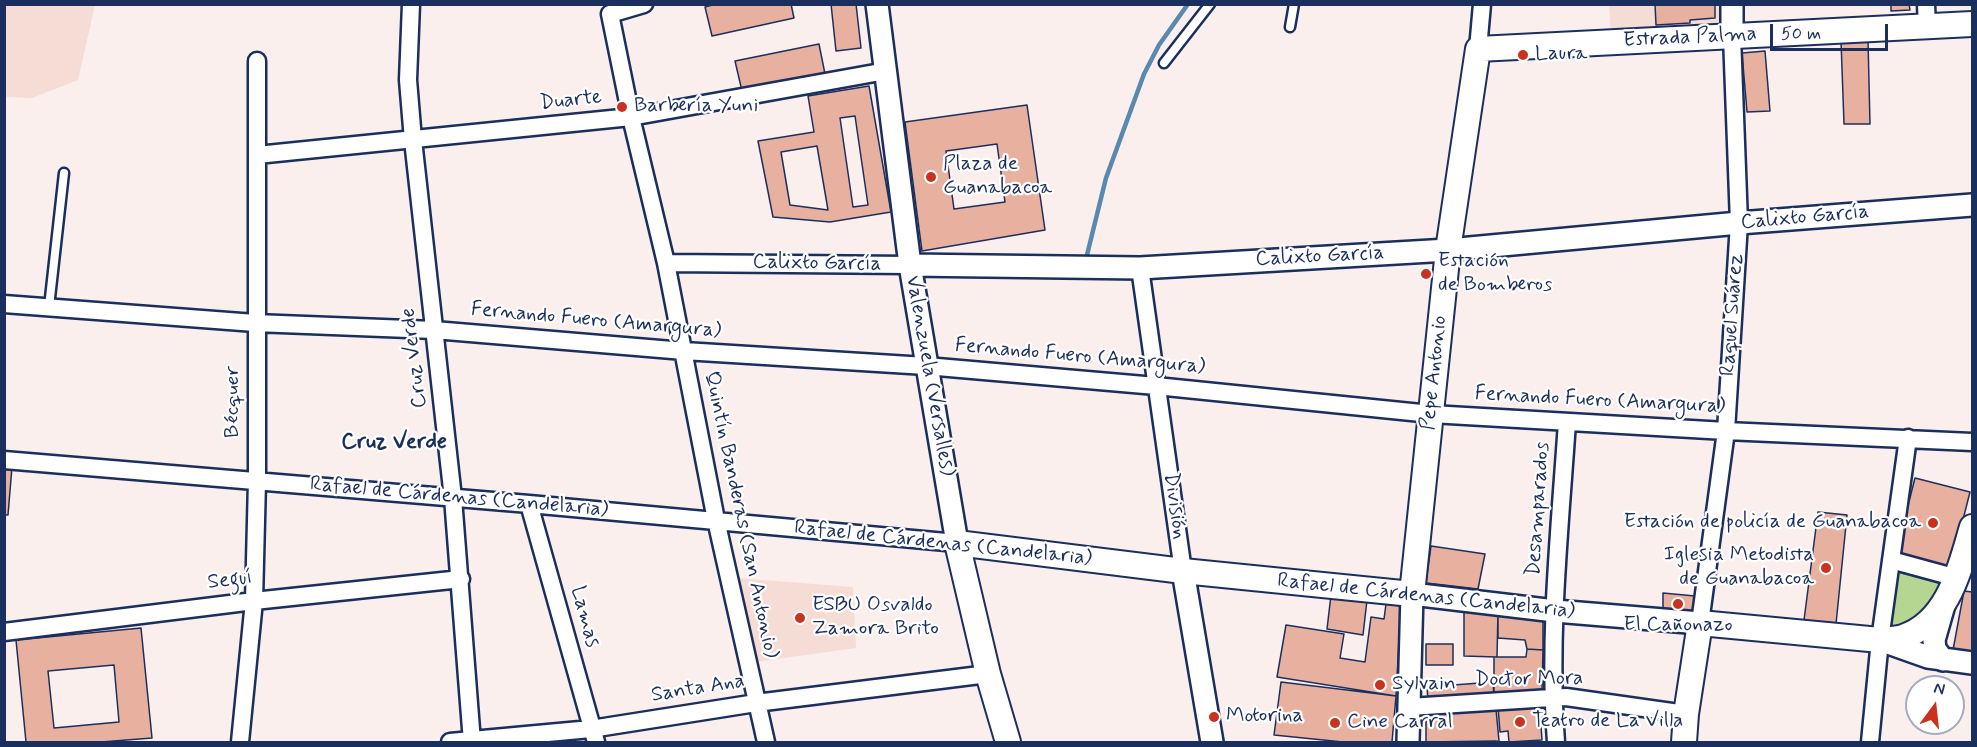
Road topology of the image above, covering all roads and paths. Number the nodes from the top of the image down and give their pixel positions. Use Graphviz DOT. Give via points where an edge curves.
graph roads {
  1 [pos="411,4"];
  2 [pos="644,4"];
  3 [pos="877,4"];
  4 [pos="1210,4"];
  5 [pos="1294,4"];
  6 [pos="1482,4"];
  7 [pos="1732,4"];
  8 [pos="1927,16"];
  9 [pos="1972,24"];
  10 [pos="1290,27"];
  11 [pos="1732,36"];
  12 [pos="1478,49"];
  13 [pos="257,61"];
  14 [pos="1164,63"];
  15 [pos="886,71"];
  16 [pos="631,117"];
  17 [pos="413,140"];
  18 [pos="257,155"];
  19 [pos="64,173"];
  20 [pos="1972,205"];
  21 [pos="1739,223"];
  22 [pos="1448,250"];
  23 [pos="666,262"];
  24 [pos="910,266"];
  25 [pos="1140,268"];
  26 [pos="4,304"];
  27 [pos="49,307"];
  28 [pos="255,323"];
  29 [pos="434,330"];
  30 [pos="684,351"];
  31 [pos="926,366"];
  32 [pos="1156,386"];
  33 [pos="1431,414"];
  34 [pos="1567,422"];
  35 [pos="1726,431"];
  36 [pos="1908,438"];
  37 [pos="1972,442"];
  38 [pos="4,460"];
  39 [pos="257,482"];
  40 [pos="453,498"];
  41 [pos="530,504"];
  42 [pos="716,520"];
  43 [pos="1972,527"];
  44 [pos="957,543"];
  45 [pos="1892,560"];
  46 [pos="1183,571"];
  47 [pos="1957,578"];
  48 [pos="461,579"];
  49 [pos="1412,594"];
  50 [pos="254,601"];
  51 [pos="1945,602"];
  52 [pos="1555,611"];
  53 [pos="1700,623"];
  54 [pos="4,632"];
  55 [pos="1880,640"];
  56 [pos="1944,660"];
  57 [pos="1972,663"];
  58 [pos="988,674"];
  59 [pos="1553,698"];
  60 [pos="756,703"];
  61 [pos="1409,707"];
  62 [pos="1686,714"];
  63 [pos="594,736"];
  64 [pos="472,741"];
  65 [pos="240,742"];
  66 [pos="450,742"];
  67 [pos="766,742"];
  68 [pos="1008,742"];
  69 [pos="1212,742"];
  70 [pos="1408,742"];
  71 [pos="1556,742"];
  72 [pos="1684,742"];
  73 [pos="1870,742"];
  1 -- 17 [label="street, Cruz Verde" via="408,80"];
  2 -- 16 [label="street, Quintín Banderas (San Antonio)" via="610,14"];
  3 -- 15 [label="street, Valenzuela (Versalles)"];
  4 -- 14 [label="lane"];
  5 -- 10 [label="lane"];
  6 -- 12 [label="street, Pepe Antonio"];
  7 -- 11 [label="street, Raquel Suárez"];
  8 -- 9 [label="main road, Estrada Palma"];
  8 -- 11 [label="main road, Estrada Palma"];
  11 -- 12 [label="main road, Estrada Palma"];
  11 -- 21 [label="street, Raquel Suárez"];
  12 -- 22 [label="main road, Pepe Antonio"];
  13 -- 18 [label="street, Bécquer"];
  15 -- 16 [label="street, Duarte"];
  15 -- 24 [label="street, Valenzuela (Versalles)"];
  16 -- 17 [label="street, Duarte"];
  16 -- 23 [label="street, Quintín Banderas (San Antonio)"];
  17 -- 18 [label="street, Duarte"];
  17 -- 29 [label="street, Cruz Verde"];
  18 -- 28 [label="street, Bécquer"];
  19 -- 27 [label="lane"];
  20 -- 21 [label="street, Calixto García"];
  21 -- 22 [label="street, Calixto García"];
  21 -- 35 [label="street, Raquel Suárez"];
  22 -- 25 [label="street, Calixto García"];
  22 -- 33 [label="main road, Pepe Antonio"];
  23 -- 24 [label="street, Calixto García"];
  23 -- 30 [label="street, Quintín Banderas (San Antonio)"];
  24 -- 25 [label="street, Calixto García"];
  24 -- 31 [label="street, Valenzuela (Versalles)"];
  25 -- 32 [label="street, División"];
  26 -- 27 [label="street, Fernando Fuero (Amargura)"];
  27 -- 28 [label="street, Fernando Fuero (Amargura)"];
  28 -- 29 [label="street, Fernando Fuero (Amargura)"];
  28 -- 39 [label="street, Bécquer"];
  29 -- 30 [label="street, Fernando Fuero (Amargura)"];
  29 -- 40 [label="street, Cruz Verde"];
  30 -- 31 [label="street, Fernando Fuero (Amargura)"];
  30 -- 42 [label="street, Quintín Banderas (San Antonio)"];
  31 -- 32 [label="street, Fernando Fuero (Amargura)"];
  31 -- 44 [label="street, Valenzuela (Versalles)"];
  32 -- 33 [label="street, Fernando Fuero (Amargura)"];
  32 -- 46 [label="street, División"];
  33 -- 34 [label="street, Fernando Fuero (Amargura)"];
  33 -- 49 [label="main road, Pepe Antonio"];
  34 -- 35 [label="street, Fernando Fuero (Amargura)"];
  34 -- 52 [label="street, Desamparados"];
  35 -- 36 [label="street, Fernando Fuero (Amargura)"];
  35 -- 53 [label="street, Raquel Suárez"];
  36 -- 37 [label="street, Fernando Fuero (Amargura)"];
  36 -- 45 [label="street"];
  38 -- 39 [label="street, Rafael de Cárdenas (Candelaria)"];
  39 -- 40 [label="street, Rafael de Cárdenas (Candelaria)"];
  39 -- 50 [label="street, Bécquer"];
  40 -- 41 [label="street, Rafael de Cárdenas (Candelaria)"];
  40 -- 48 [label="street, Cruz Verde"];
  41 -- 42 [label="street, Rafael de Cárdenas (Candelaria)"];
  41 -- 63 [label="street, Lamas"];
  42 -- 44 [label="street, Rafael de Cárdenas (Candelaria)"];
  42 -- 60 [label="street, Quintín Banderas (San Antonio)"];
  43 -- 47 [label="main road, Rafael de Cárdenas (Candelaria)"];
  44 -- 46 [label="main road, Rafael de Cárdenas (Candelaria)"];
  44 -- 58 [label="main road, Valenzuela (Versalles)"];
  45 -- 47 [label="street"];
  45 -- 55 [label="street"];
  46 -- 49 [label="main road, Rafael de Cárdenas (Candelaria)"];
  46 -- 69 [label="street, División"];
  47 -- 51 [label="main road, Rafael de Cárdenas (Candelaria)"];
  48 -- 50 [label="street, Seguí"];
  48 -- 64 [label="street, Cruz Verde"];
  49 -- 52 [label="street, Rafael de Cárdenas (Candelaria)"];
  49 -- 61 [label="street, Pepe Antonio"];
  50 -- 54 [label="street, Seguí"];
  50 -- 65 [label="street, Bécquer"];
  51 -- 55 [label="main road, Rafael de Cárdenas (Candelaria)" via="1918,629 1903,637"];
  51 -- 56 [label="street" via="1934,640 1935,649"];
  52 -- 53 [label="street, Rafael de Cárdenas (Candelaria)"];
  52 -- 59 [label="street, Desamparados"];
  53 -- 55 [label="main road, Rafael de Cárdenas (Candelaria)"];
  53 -- 62 [label="main road"];
  55 -- 56 [label="street"];
  55 -- 73 [label="street"];
  56 -- 57 [label="street"];
  58 -- 60 [label="street, Santa Ana"];
  58 -- 68 [label="main road, Valenzuela (Versalles)"];
  59 -- 61 [label="street, Doctor Mora"];
  59 -- 62 [label="street, Doctor Mora"];
  59 -- 71 [label="street, Desamparados"];
  60 -- 63 [label="street, Santa Ana"];
  60 -- 67 [label="street, Quintín Banderas (San Antonio)"];
  61 -- 70 [label="street, Pepe Antonio"];
  62 -- 72 [label="main road"];
  63 -- 64 [label="street, Santa Ana"];
  64 -- 66 [label="street, Santa Ana"];
}
